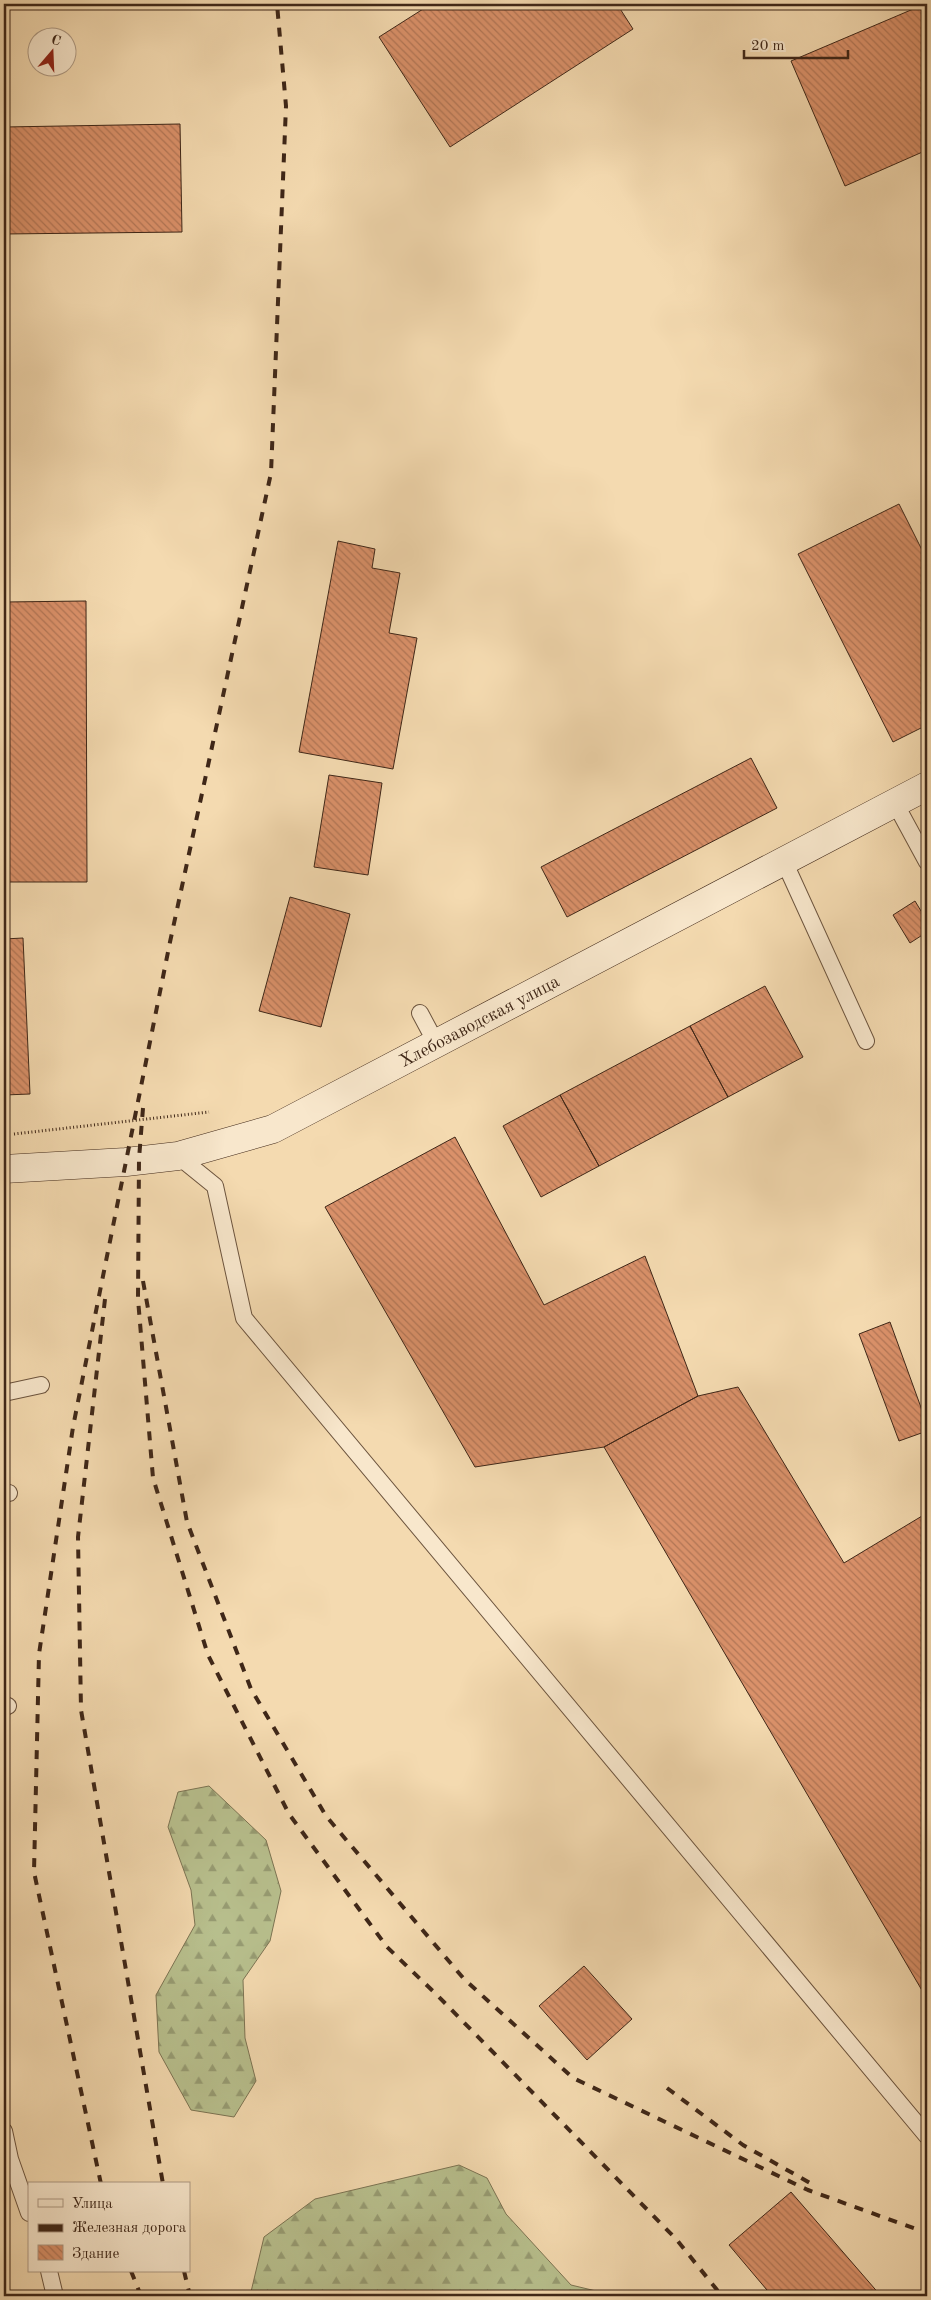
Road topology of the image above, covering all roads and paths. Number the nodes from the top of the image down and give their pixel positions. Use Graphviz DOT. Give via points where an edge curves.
graph roads {
  1 [pos="927,786"];
  2 [pos="895,803"];
  3 [pos="784,861"];
  4 [pos="927,862"];
  5 [pos="420,1013"];
  6 [pos="866,1041"];
  7 [pos="436,1044"];
  8 [pos="178,1156"];
  9 [pos="4,1169"];
  10 [pos="41,1385"];
  11 [pos="4,1393"];
  12 [pos="4,2131"];
  13 [pos="927,2136"];
  14 [pos="28,2210"];
  15 [pos="49,2272"];
  16 [pos="55,2296"];
  1 -- 2 [label="main road, Хлебозаводская улица"];
  2 -- 3 [label="main road, Хлебозаводская улица"];
  2 -- 4 [label="lane"];
  3 -- 6 [label="lane"];
  3 -- 7 [label="main road, Хлебозаводская улица"];
  5 -- 7 [label="lane"];
  7 -- 8 [label="main road, Хлебозаводская улица" via="273,1129"];
  8 -- 9 [label="main road, Хлебозаводская улица"];
  8 -- 13 [label="lane" via="215,1186 244,1318"];
  10 -- 11 [label="lane"];
  12 -- 14 [label="lane"];
  15 -- 16 [label="lane"];
}
